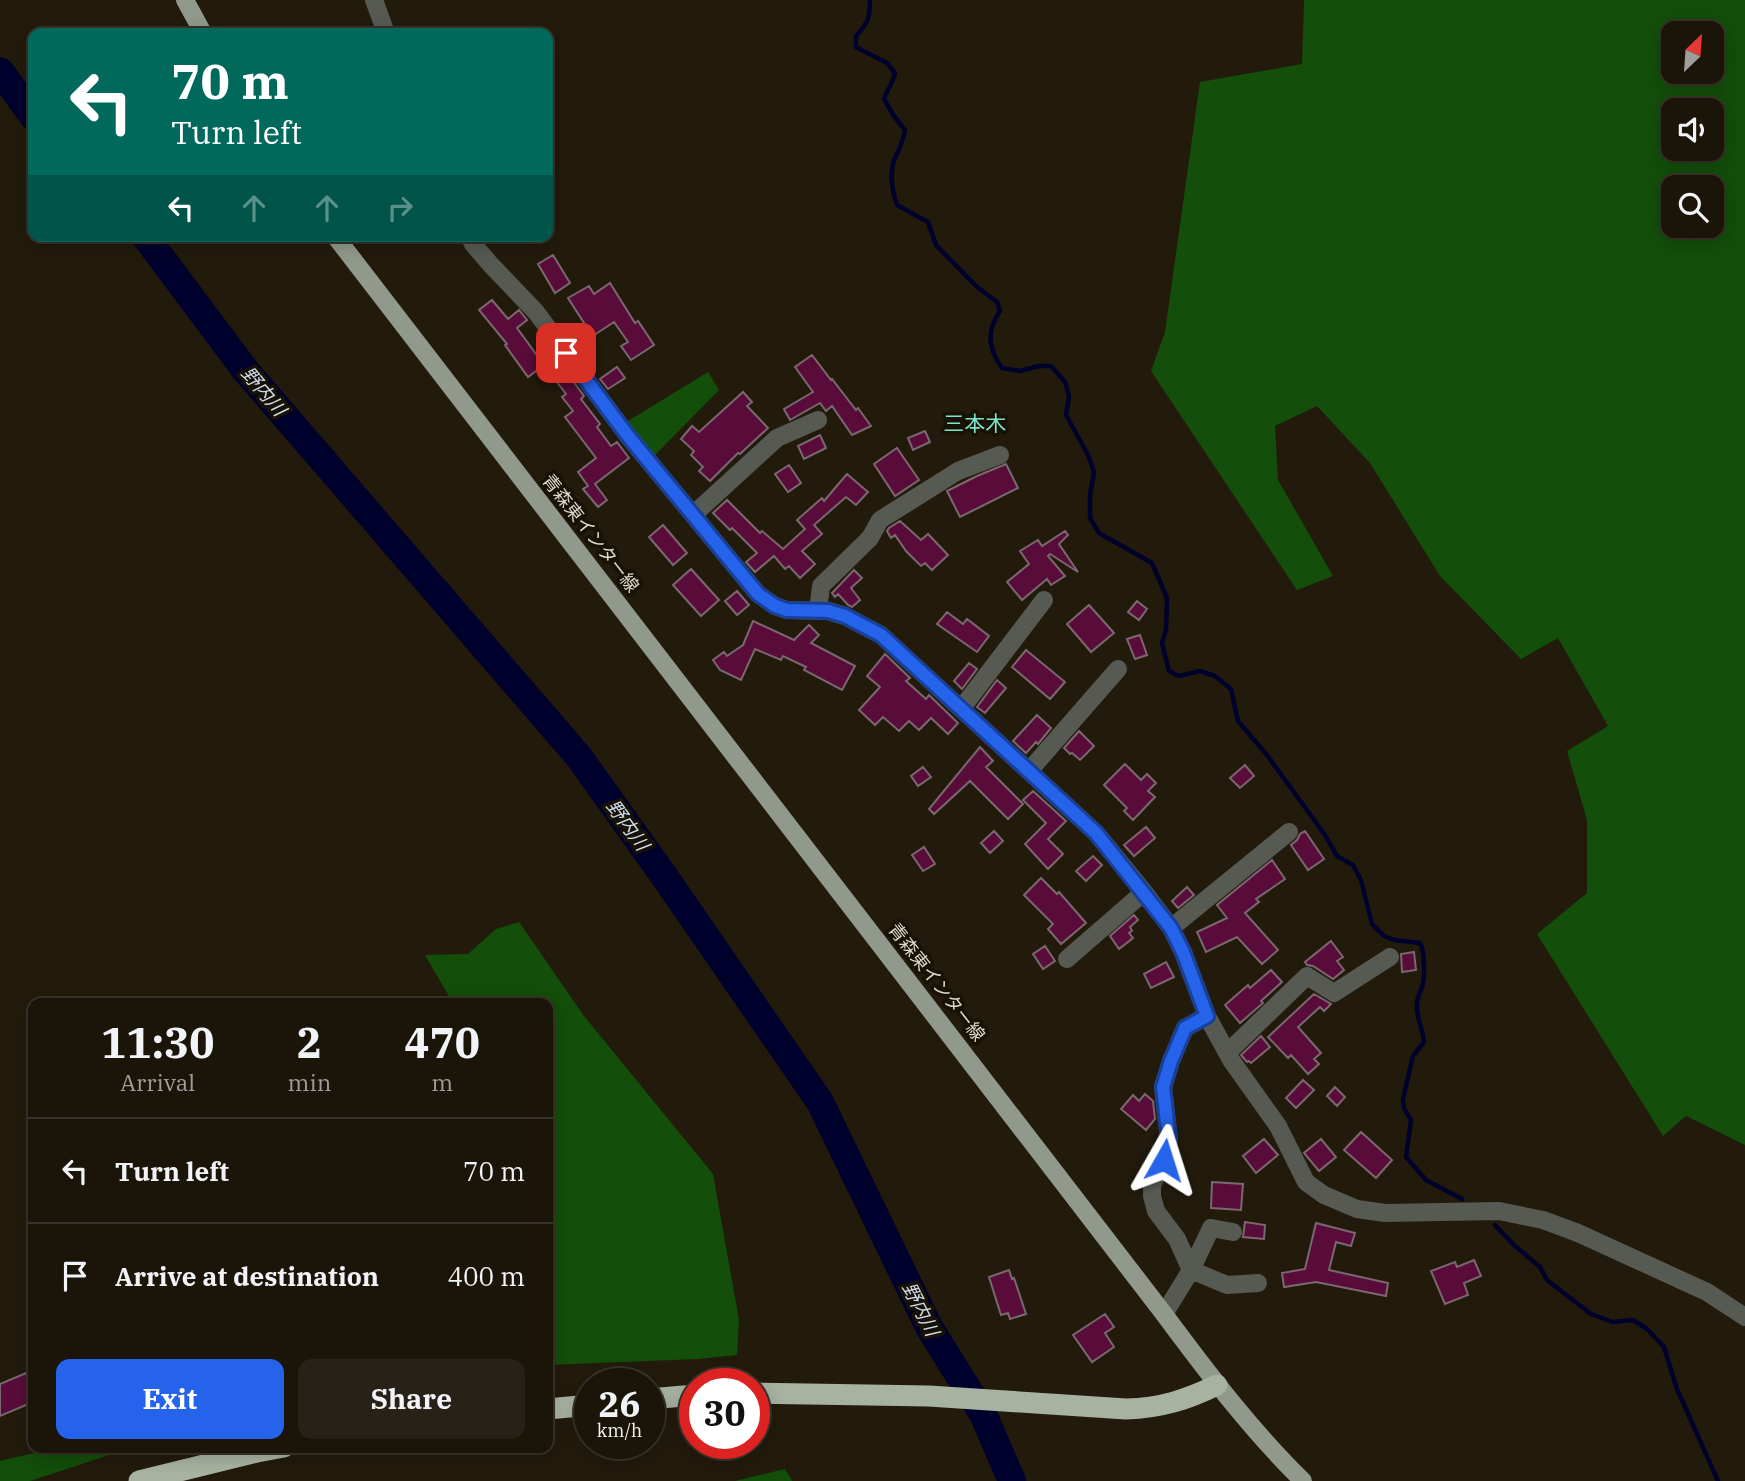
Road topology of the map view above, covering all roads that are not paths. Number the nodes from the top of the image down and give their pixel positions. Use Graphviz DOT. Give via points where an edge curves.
graph roads {
  1 [pos="185,0"];
  2 [pos="374,0"];
  3 [pos="200,28"];
  4 [pos="384,28"];
  5 [pos="340,242"];
  6 [pos="472,242"];
  7 [pos="818,419"];
  8 [pos="1000,455"];
  9 [pos="693,515"];
  10 [pos="1044,600"];
  11 [pos="818,611"];
  12 [pos="1118,669"];
  13 [pos="961,709"];
  14 [pos="1029,771"];
  15 [pos="1289,832"];
  16 [pos="1144,892"];
  17 [pos="1171,928"];
  18 [pos="1390,957"];
  19 [pos="1067,959"];
  20 [pos="1207,1016"];
  21 [pos="1227,1053"];
  22 [pos="1233,1232"];
  23 [pos="1191,1270"];
  24 [pos="1258,1283"];
  25 [pos="1164,1314"];
  26 [pos="1745,1317"];
  27 [pos="1217,1385"];
  28 [pos="770,1393"];
  29 [pos="574,1407"];
  30 [pos="553,1409"];
  31 [pos="253,1453"];
  32 [pos="139,1481"];
  33 [pos="1303,1481"];
  1 -- 3 [label="main road"];
  2 -- 4 [label="street"];
  5 -- 25 [label="main road, 青森東インター線"];
  6 -- 9 [label="street" via="536,312"];
  7 -- 9 [label="street" via="777,438"];
  8 -- 11 [label="street" via="958,471 880,520 870,538 821,586"];
  9 -- 11 [label="street" via="758,594 787,610"];
  10 -- 13 [label="street"];
  11 -- 13 [label="street" via="845,616 881,635"];
  12 -- 14 [label="street"];
  13 -- 14 [label="street"];
  14 -- 16 [label="street" via="1096,833"];
  15 -- 17 [label="street"];
  16 -- 17 [label="street"];
  16 -- 19 [label="street"];
  17 -- 20 [label="street"];
  18 -- 21 [label="street" via="1334,993 1307,976"];
  20 -- 21 [label="street"];
  20 -- 23 [label="street" via="1185,1028 1171,1061 1163,1087 1169,1140 1152,1185 1156,1211 1177,1239"];
  21 -- 26 [label="street" via="1278,1126 1306,1182 1324,1195 1376,1212 1499,1211 1543,1220 1707,1292"];
  22 -- 23 [label="street" via="1211,1228"];
  23 -- 24 [label="street" via="1227,1284"];
  23 -- 25 [label="street"];
  25 -- 27 [label="main road, 青森東インター線"];
  27 -- 28 [label="highway" via="1158,1407 1126,1409 929,1396"];
  27 -- 33 [label="main road, 青森東インター線"];
  29 -- 30 [label="highway"];
  31 -- 32 [label="highway"];
}
